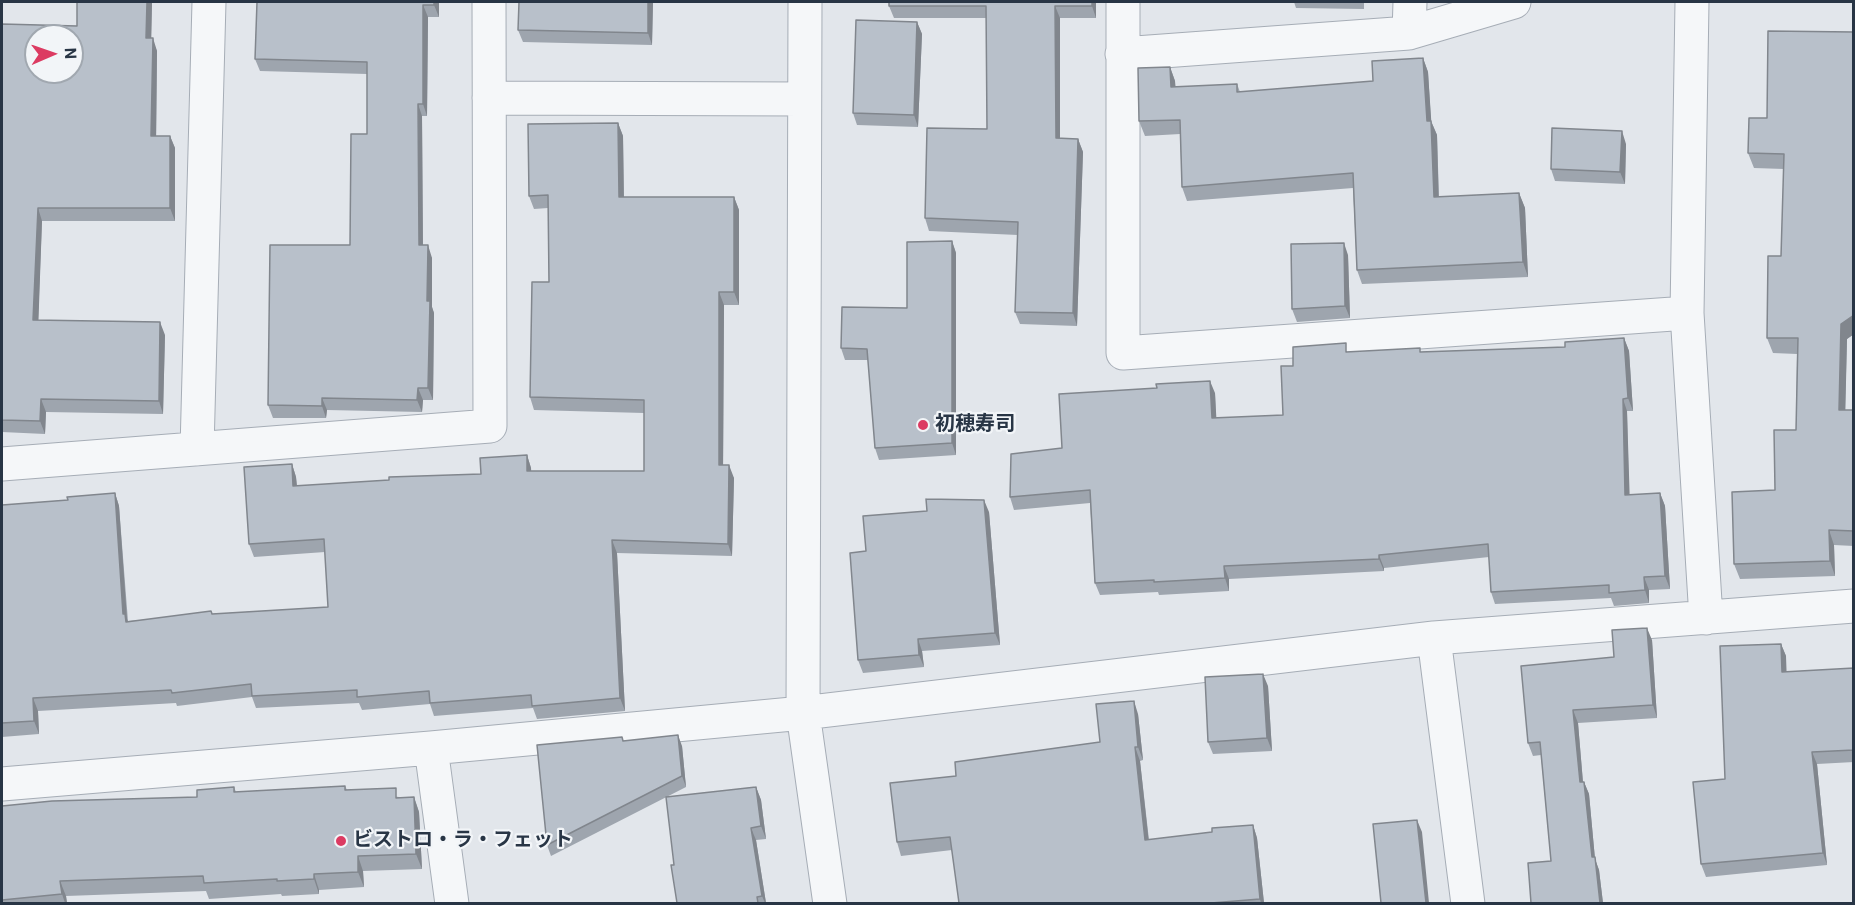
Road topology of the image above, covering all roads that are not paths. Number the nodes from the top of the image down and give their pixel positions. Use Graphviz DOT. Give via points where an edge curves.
graph roads {
  1 [pos="209,2"];
  2 [pos="489,2"];
  3 [pos="805,2"];
  4 [pos="1123,2"];
  5 [pos="1514,2"];
  6 [pos="1692,2"];
  7 [pos="1409,17"];
  8 [pos="1122,54"];
  9 [pos="489,98"];
  10 [pos="804,99"];
  11 [pos="1687,313"];
  12 [pos="197,449"];
  13 [pos="2,464"];
  14 [pos="1854,606"];
  15 [pos="1706,618"];
  16 [pos="1434,638"];
  17 [pos="803,713"];
  18 [pos="431,748"];
  19 [pos="2,783"];
  20 [pos="452,903"];
  21 [pos="830,903"];
  22 [pos="1468,903"];
  1 -- 12 [label="street"];
  2 -- 9 [label="street"];
  3 -- 10 [label="street"];
  4 -- 8 [label="street"];
  5 -- 7 [label="street"];
  6 -- 11 [label="street"];
  7 -- 8 [label="street"];
  8 -- 11 [label="street" via="1123,353"];
  9 -- 10 [label="street"];
  9 -- 12 [label="street" via="490,426"];
  10 -- 17 [label="street"];
  11 -- 15 [label="street"];
  12 -- 13 [label="street"];
  14 -- 15 [label="street"];
  15 -- 16 [label="street"];
  16 -- 17 [label="street"];
  16 -- 22 [label="street"];
  17 -- 18 [label="street"];
  17 -- 21 [label="street"];
  18 -- 19 [label="street"];
  18 -- 20 [label="street"];
}
